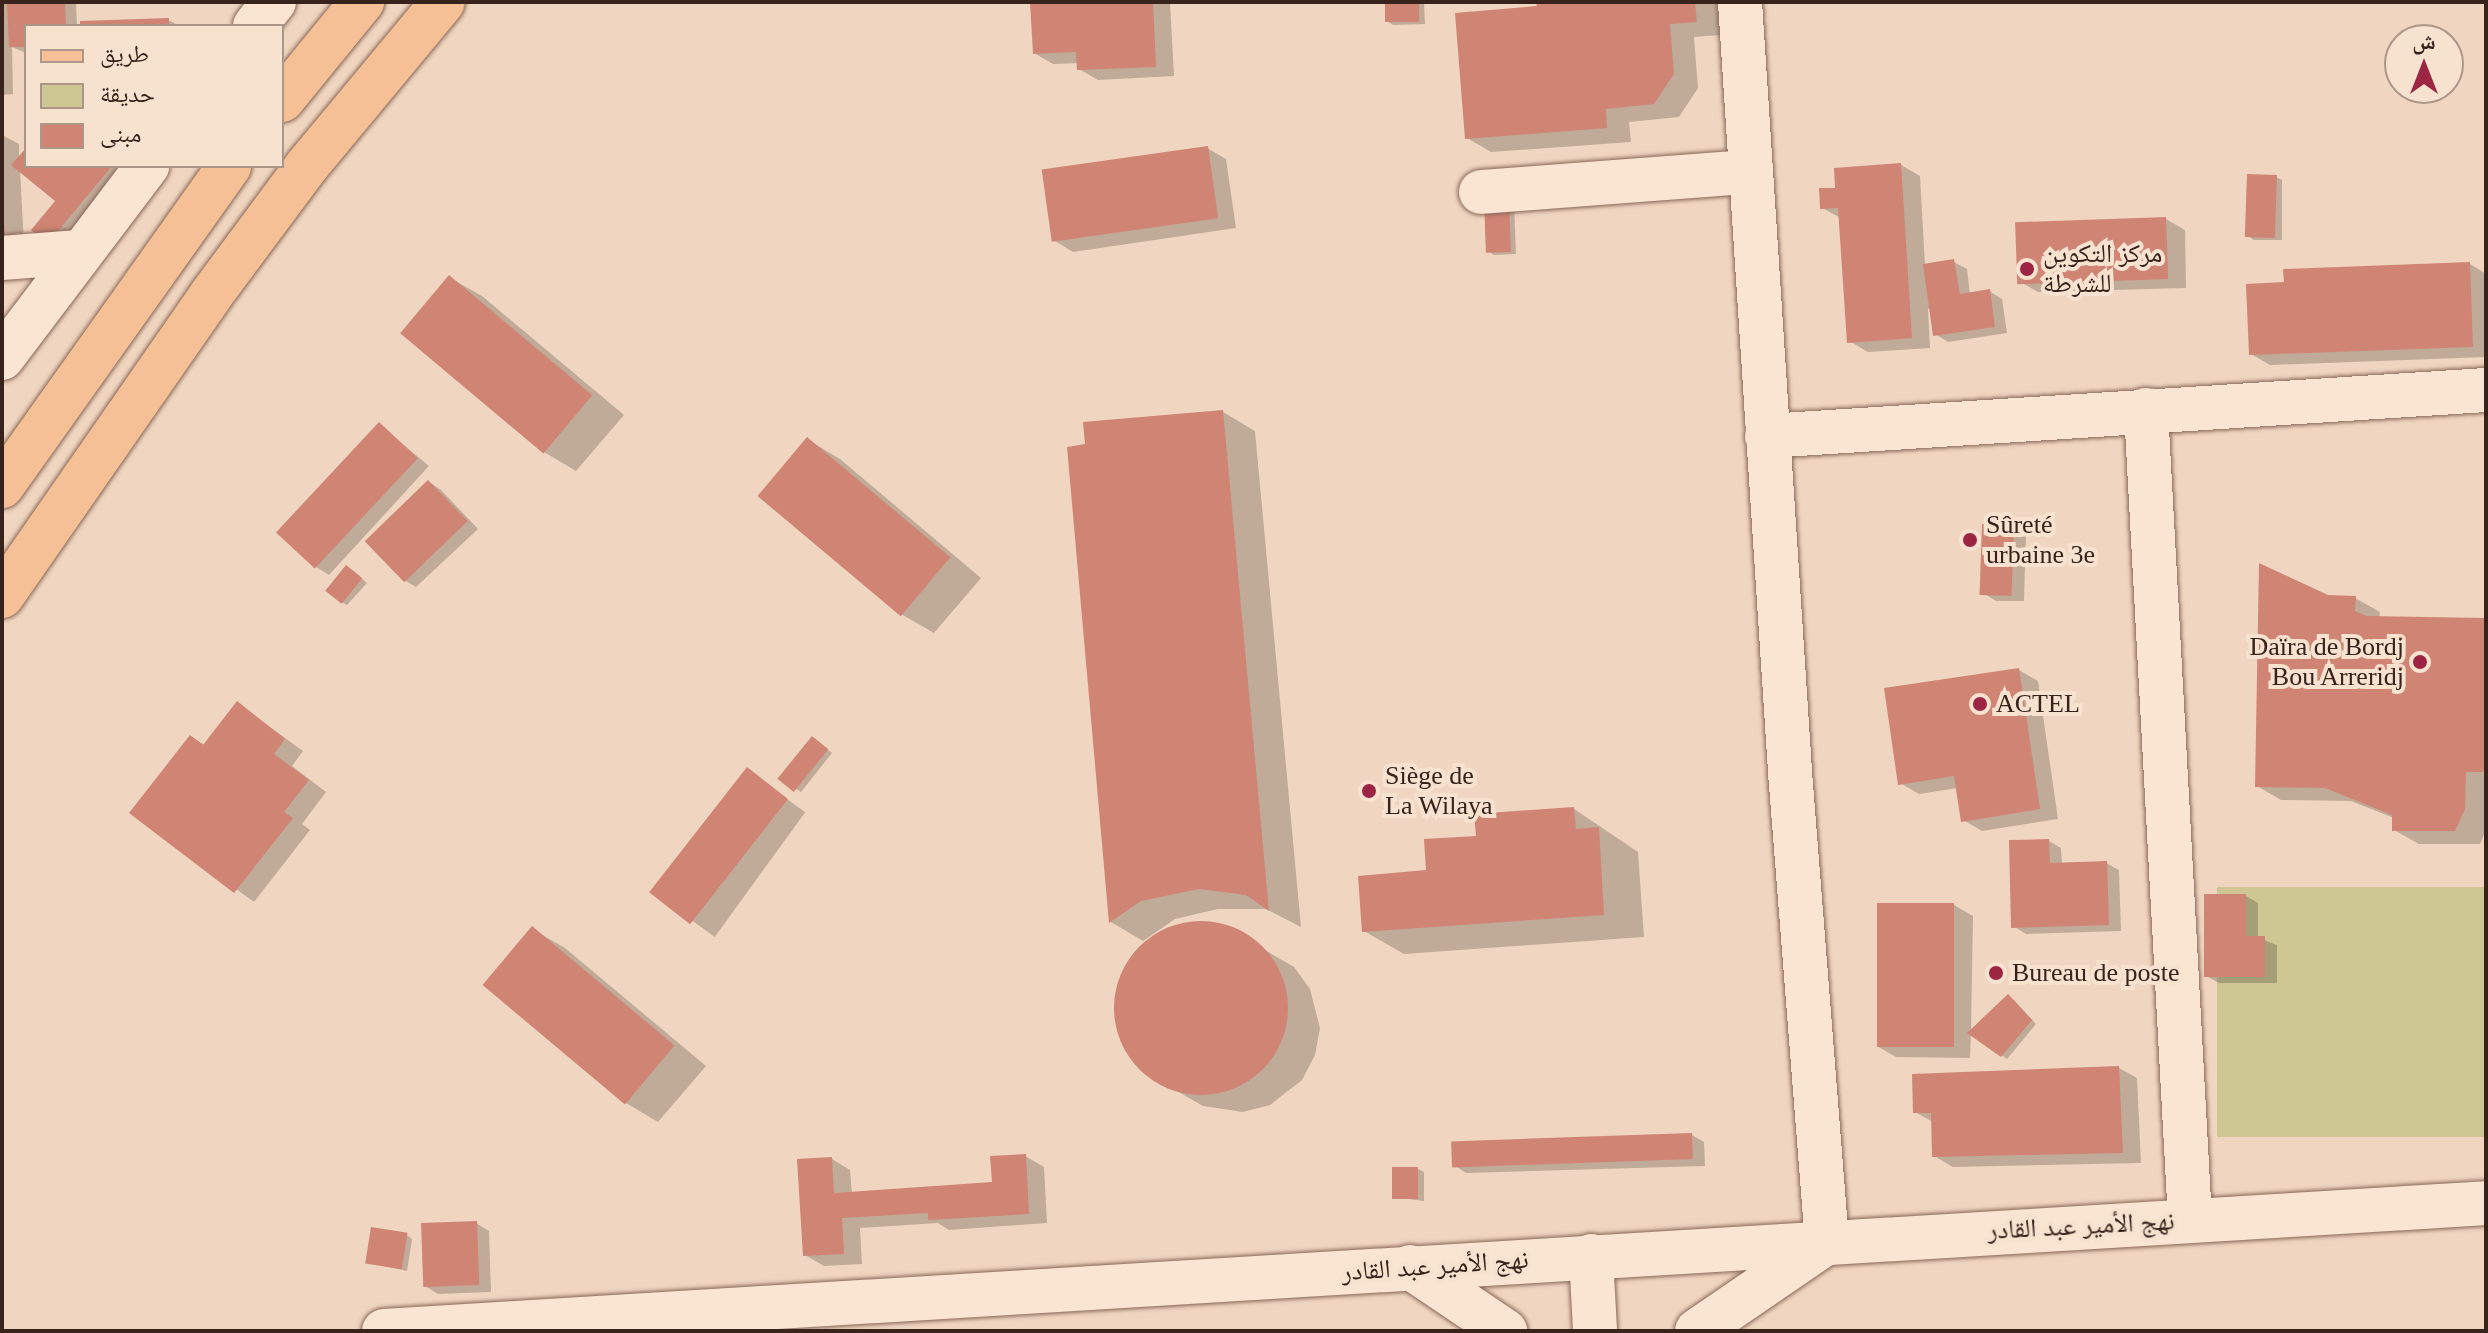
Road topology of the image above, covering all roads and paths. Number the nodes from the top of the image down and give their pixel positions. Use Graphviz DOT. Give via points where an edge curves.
graph roads {
  1 [pos="274,2"];
  2 [pos="362,2"];
  3 [pos="443,2"];
  4 [pos="1740,2"];
  5 [pos="257,24"];
  6 [pos="284,98"];
  7 [pos="145,168"];
  8 [pos="228,168"];
  9 [pos="1749,172"];
  10 [pos="1481,192"];
  11 [pos="79,252"];
  12 [pos="2,258"];
  13 [pos="2,358"];
  14 [pos="2486,390"];
  15 [pos="2146,410"];
  16 [pos="1767,436"];
  17 [pos="2,486"];
  18 [pos="2,596"];
  19 [pos="2486,1203"];
  20 [pos="2190,1219"];
  21 [pos="1827,1241"];
  22 [pos="1591,1256"];
  23 [pos="1410,1267"];
  24 [pos="802,1318"];
  25 [pos="384,1331"];
  26 [pos="1505,1331"];
  27 [pos="1595,1331"];
  28 [pos="1697,1331"];
  1 -- 5 [label="street"];
  2 -- 6 [label="main road"];
  3 -- 18 [label="main road" via="306,167"];
  4 -- 9 [label="street"];
  7 -- 11 [label="street"];
  8 -- 17 [label="main road"];
  9 -- 10 [label="street"];
  9 -- 16 [label="street"];
  11 -- 12 [label="street"];
  11 -- 13 [label="street"];
  14 -- 15 [label="street"];
  15 -- 16 [label="street"];
  15 -- 20 [label="street"];
  16 -- 21 [label="street"];
  19 -- 20 [label="street, نهج الأمير عبد القادر"];
  20 -- 21 [label="street, نهج الأمير عبد القادر"];
  21 -- 22 [label="street, نهج الأمير عبد القادر"];
  21 -- 28 [label="street"];
  22 -- 23 [label="street, نهج الأمير عبد القادر"];
  22 -- 27 [label="street"];
  23 -- 24 [label="street, نهج الأمير عبد القادر"];
  23 -- 26 [label="street"];
  24 -- 25 [label="street, نهج الأمير عبد القادر"];
}
